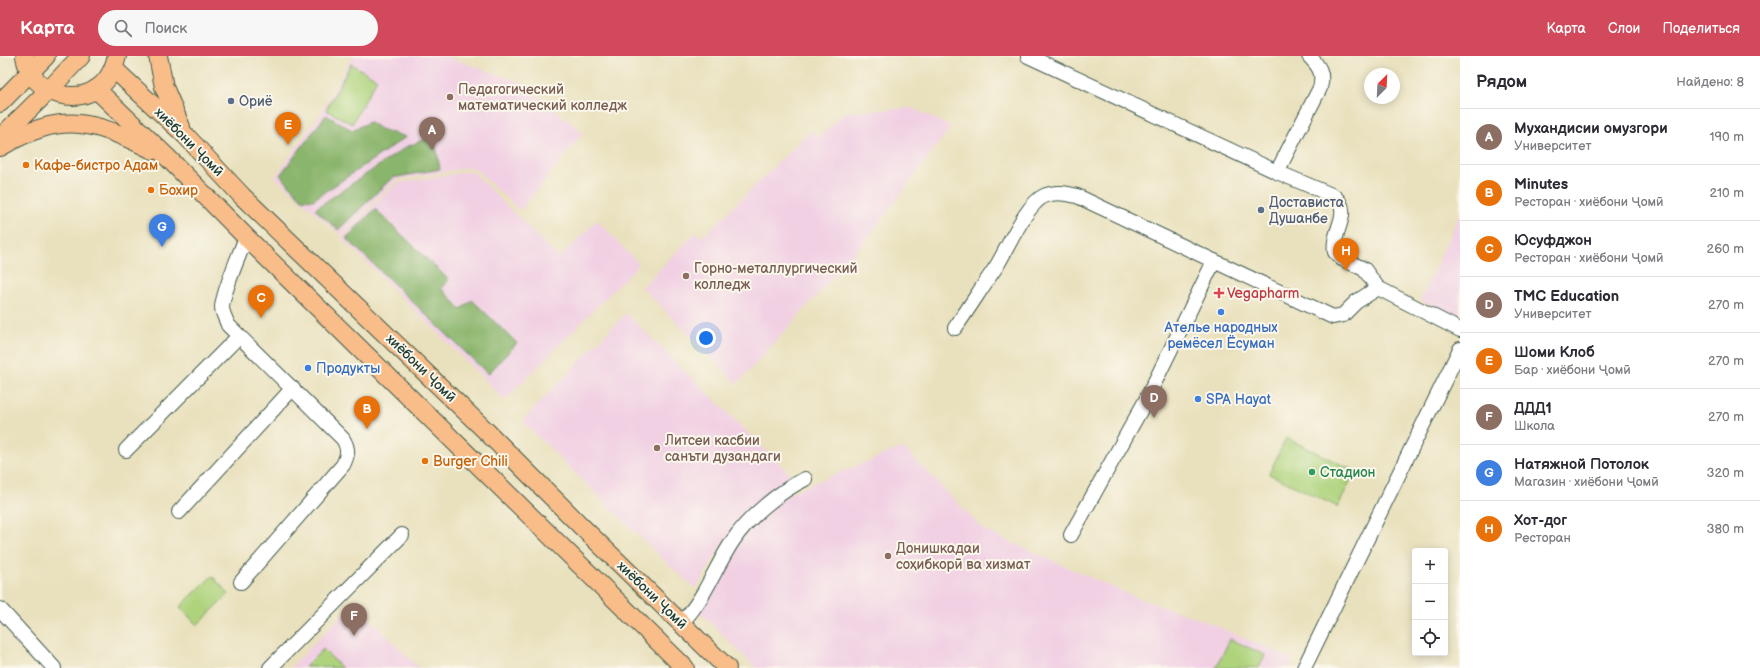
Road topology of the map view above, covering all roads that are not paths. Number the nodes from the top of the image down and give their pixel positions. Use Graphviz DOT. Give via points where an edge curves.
graph roads {
  1 [pos="46,56"];
  2 [pos="81,56"];
  3 [pos="158,56"];
  4 [pos="1028,56"];
  5 [pos="1309,56"];
  6 [pos="116,62"];
  7 [pos="27,64"];
  8 [pos="96,89"];
  9 [pos="48,91"];
  10 [pos="0,103"];
  11 [pos="186,136"];
  12 [pos="0,138"];
  13 [pos="0,147"];
  14 [pos="168,158"];
  15 [pos="1278,172"];
  16 [pos="246,238"];
  17 [pos="1214,260"];
  18 [pos="1378,288"];
  19 [pos="955,328"];
  20 [pos="1460,330"];
  21 [pos="239,336"];
  22 [pos="1460,350"];
  23 [pos="293,388"];
  24 [pos="126,450"];
  25 [pos="805,479"];
  26 [pos="178,512"];
  27 [pos="581,526"];
  28 [pos="402,535"];
  29 [pos="1071,535"];
  30 [pos="560,545"];
  31 [pos="241,582"];
  32 [pos="0,609"];
  33 [pos="684,620"];
  34 [pos="49,666"];
  35 [pos="270,668"];
  36 [pos="685,668"];
  37 [pos="727,668"];
  38 [pos="1304,668"];
  1 -- 7 [label="main road"];
  2 -- 9 [label="main road"];
  3 -- 11 [label="main road" via="164,87"];
  4 -- 15 [label="street"];
  5 -- 15 [label="street" via="1321,72 1320,88"];
  6 -- 8 [label="main road" via="107,80"];
  6 -- 11 [label="main road, хиёбони Ҷомӣ"];
  7 -- 9 [label="main road" via="36,81"];
  7 -- 10 [label="main road"];
  8 -- 9 [label="main road" via="71,96"];
  8 -- 14 [label="main road, хиёбони Ҷомӣ"];
  9 -- 12 [label="main road"];
  11 -- 27 [label="main road, хиёбони Ҷомӣ" via="242,196"];
  13 -- 14 [label="main road" via="19,136 44,127 79,123 113,131"];
  14 -- 16 [label="main road, хиёбони Ҷомӣ"];
  15 -- 18 [label="street" via="1338,199 1343,215 1335,252 1342,259 1364,269"];
  16 -- 21 [label="street" via="222,306 228,325"];
  16 -- 30 [label="main road, хиёбони Ҷомӣ"];
  17 -- 18 [label="street" via="1333,317 1343,315 1356,302"];
  17 -- 19 [label="street" via="1077,196 1056,192 1043,196 1035,203"];
  17 -- 29 [label="street" via="1146,400"];
  18 -- 20 [label="street"];
  21 -- 23 [label="street"];
  21 -- 24 [label="street"];
  22 -- 38 [label="street"];
  23 -- 26 [label="street"];
  23 -- 31 [label="street" via="343,439 348,454 342,465"];
  25 -- 33 [label="street" via="788,487 744,527"];
  27 -- 30 [label="main road"];
  27 -- 37 [label="main road, хиёбони Ҷомӣ"];
  28 -- 35 [label="street"];
  30 -- 36 [label="main road, хиёбони Ҷомӣ"];
  32 -- 34 [label="street"];
}
